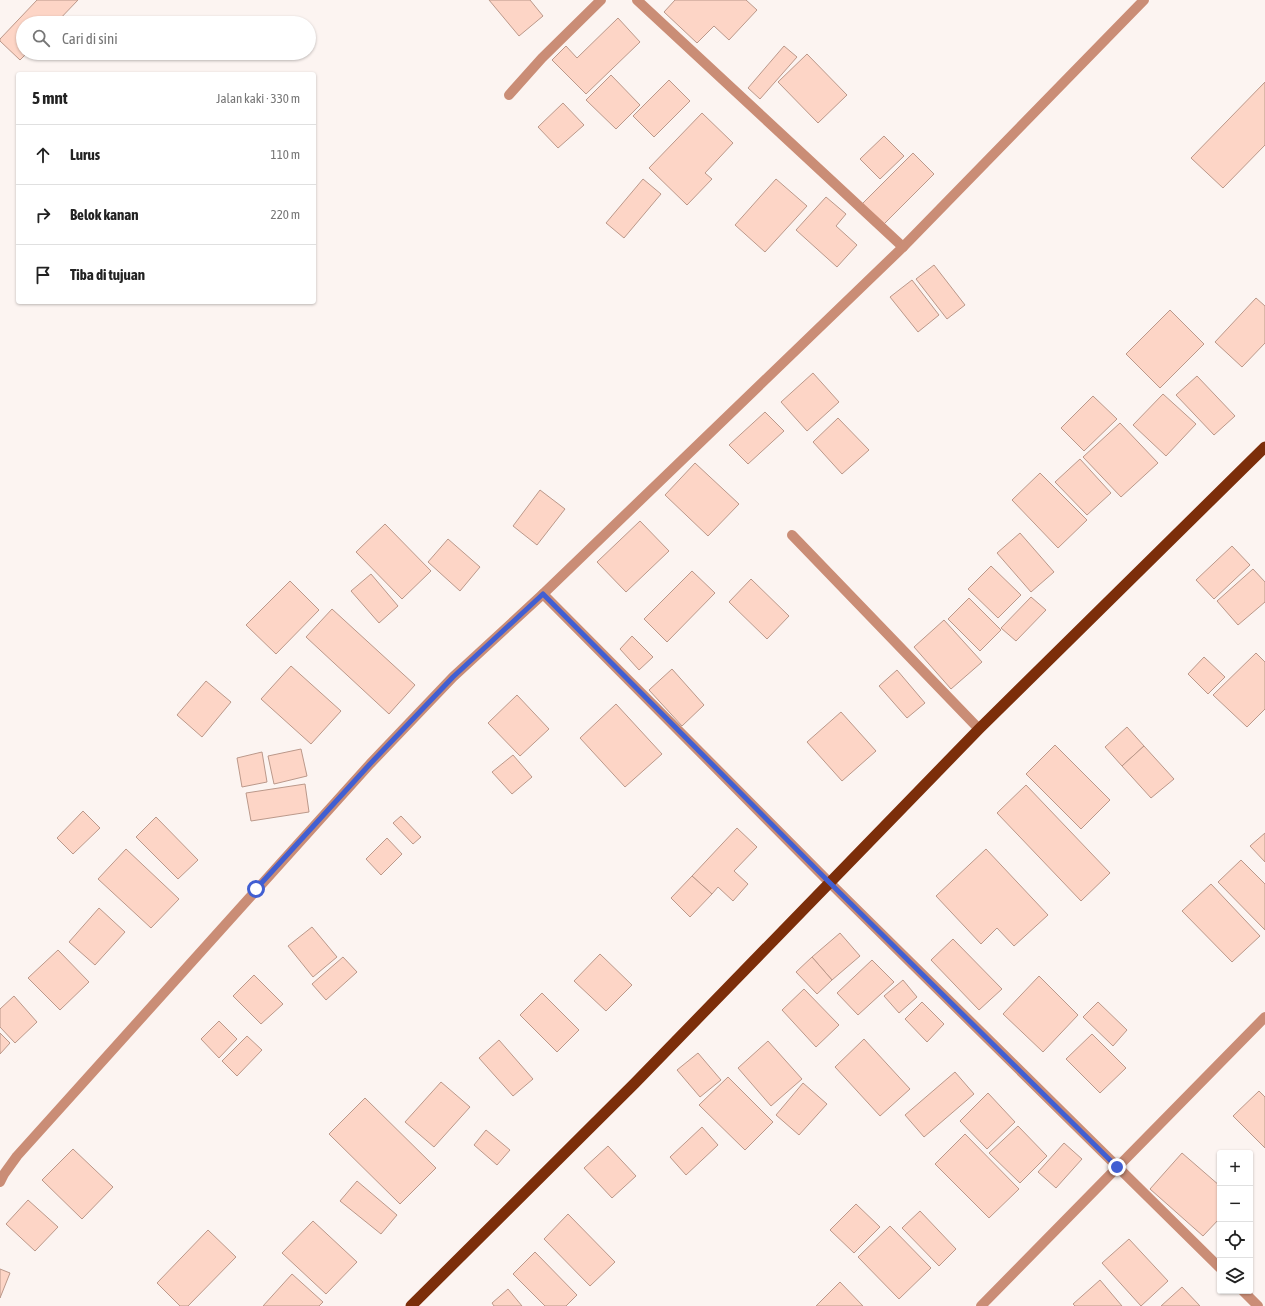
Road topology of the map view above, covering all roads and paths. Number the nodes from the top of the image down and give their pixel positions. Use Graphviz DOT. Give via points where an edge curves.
graph roads {
  1 [pos="601,0"];
  2 [pos="637,0"];
  3 [pos="1144,0"];
  4 [pos="509,95"];
  5 [pos="903,247"];
  6 [pos="1265,447"];
  7 [pos="792,535"];
  8 [pos="543,594"];
  9 [pos="979,729"];
  10 [pos="829,882"];
  11 [pos="1265,1017"];
  12 [pos="1117,1167"];
  13 [pos="0,1182"];
  14 [pos="1217,1265"];
  15 [pos="1246,1294"];
  16 [pos="411,1306"];
  17 [pos="981,1306"];
  18 [pos="1258,1306"];
  1 -- 4 [label="street" via="542,58"];
  2 -- 5 [label="street"];
  3 -- 5 [label="street"];
  5 -- 8 [label="street"];
  6 -- 9 [label="highway"];
  7 -- 9 [label="street"];
  8 -- 10 [label="street"];
  8 -- 13 [label="street" via="453,677 370,764 17,1156"];
  9 -- 10 [label="highway"];
  10 -- 12 [label="street"];
  10 -- 16 [label="highway" via="635,1083"];
  11 -- 12 [label="street"];
  12 -- 14 [label="street"];
  12 -- 17 [label="street"];
  15 -- 18 [label="street"];
}
